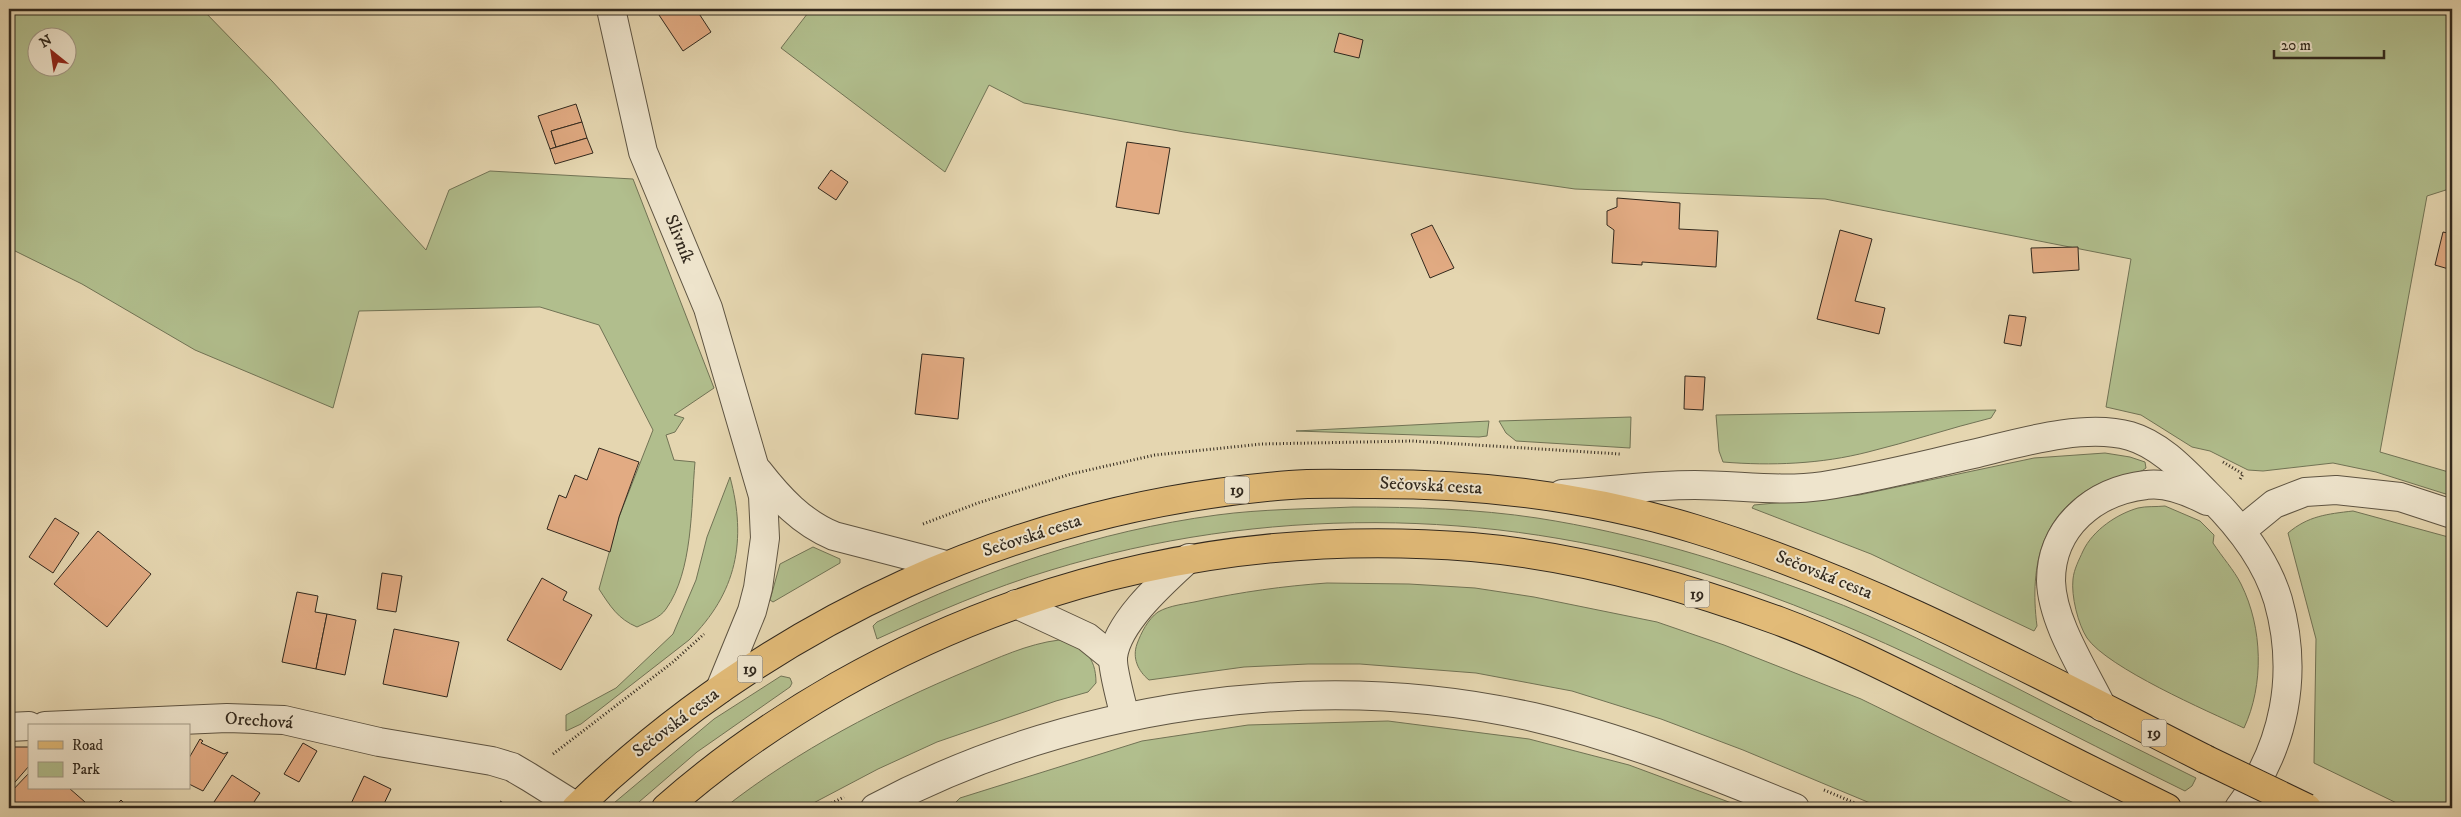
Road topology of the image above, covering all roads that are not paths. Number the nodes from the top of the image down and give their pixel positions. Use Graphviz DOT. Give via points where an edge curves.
graph roads {
  1 [pos="611,9"];
  2 [pos="755,467"];
  3 [pos="1538,495"];
  4 [pos="2222,509"];
  5 [pos="2452,514"];
  6 [pos="2241,531"];
  7 [pos="1189,558"];
  8 [pos="946,564"];
  9 [pos="1016,604"];
  10 [pos="1113,658"];
  11 [pos="720,689"];
  12 [pos="2102,707"];
  13 [pos="1125,717"];
  14 [pos="91,724"];
  15 [pos="28,726"];
  16 [pos="9,727"];
  17 [pos="2166,807"];
  18 [pos="576,808"];
  19 [pos="666,808"];
  20 [pos="875,808"];
  21 [pos="1795,808"];
  22 [pos="2238,808"];
  23 [pos="2307,808"];
  1 -- 2 [label="street, Slivník" via="643,152 708,308"];
  2 -- 8 [label="street" via="784,500 818,529 834,536"];
  2 -- 11 [label="street, Slivník" via="765,522 763,564 752,611"];
  3 -- 4 [label="street" via="1695,485 1760,489 1821,486 2061,435 2109,432 2132,437 2170,459"];
  3 -- 8 [label="main road, Sečovská cesta / 19" via="1472,486 1396,483 1294,484 1221,492 1090,517"];
  3 -- 12 [label="main road, Sečovská cesta / 19" via="1621,510 1759,549 1915,613"];
  4 -- 6 [label="street"];
  4 -- 12 [label="street" via="2191,492 2147,484 2103,498 2079,514 2063,532 2055,552 2051,581 2055,609"];
  5 -- 6 [label="street" via="2400,497 2336,490 2305,492 2274,504"];
  6 -- 22 [label="street" via="2274,587 2284,622 2289,674 2282,718 2266,762"];
  7 -- 9 [label="main road, 19" via="1123,572"];
  7 -- 10 [label="street" via="1156,588 1135,613"];
  7 -- 17 [label="main road, 19" via="1299,545 1412,544 1525,554 1637,575 1781,622 1870,660"];
  8 -- 11 [label="main road, Sečovská cesta / 19" via="823,624"];
  9 -- 10 [label="street" via="1087,637"];
  9 -- 19 [label="main road, 19" via="890,657 797,710 754,739"];
  10 -- 13 [label="street"];
  11 -- 18 [label="main road, Sečovská cesta / 19" via="623,764"];
  12 -- 23 [label="main road, Sečovská cesta / 19, bridge"];
  13 -- 20 [label="street" via="993,757"];
  13 -- 21 [label="street" via="1221,702 1304,694 1463,705 1594,733 1670,758"];
  14 -- 18 [label="street, Orechová" via="227,718 284,720 512,768"];
  15 -- 16 [label="street"];
}
